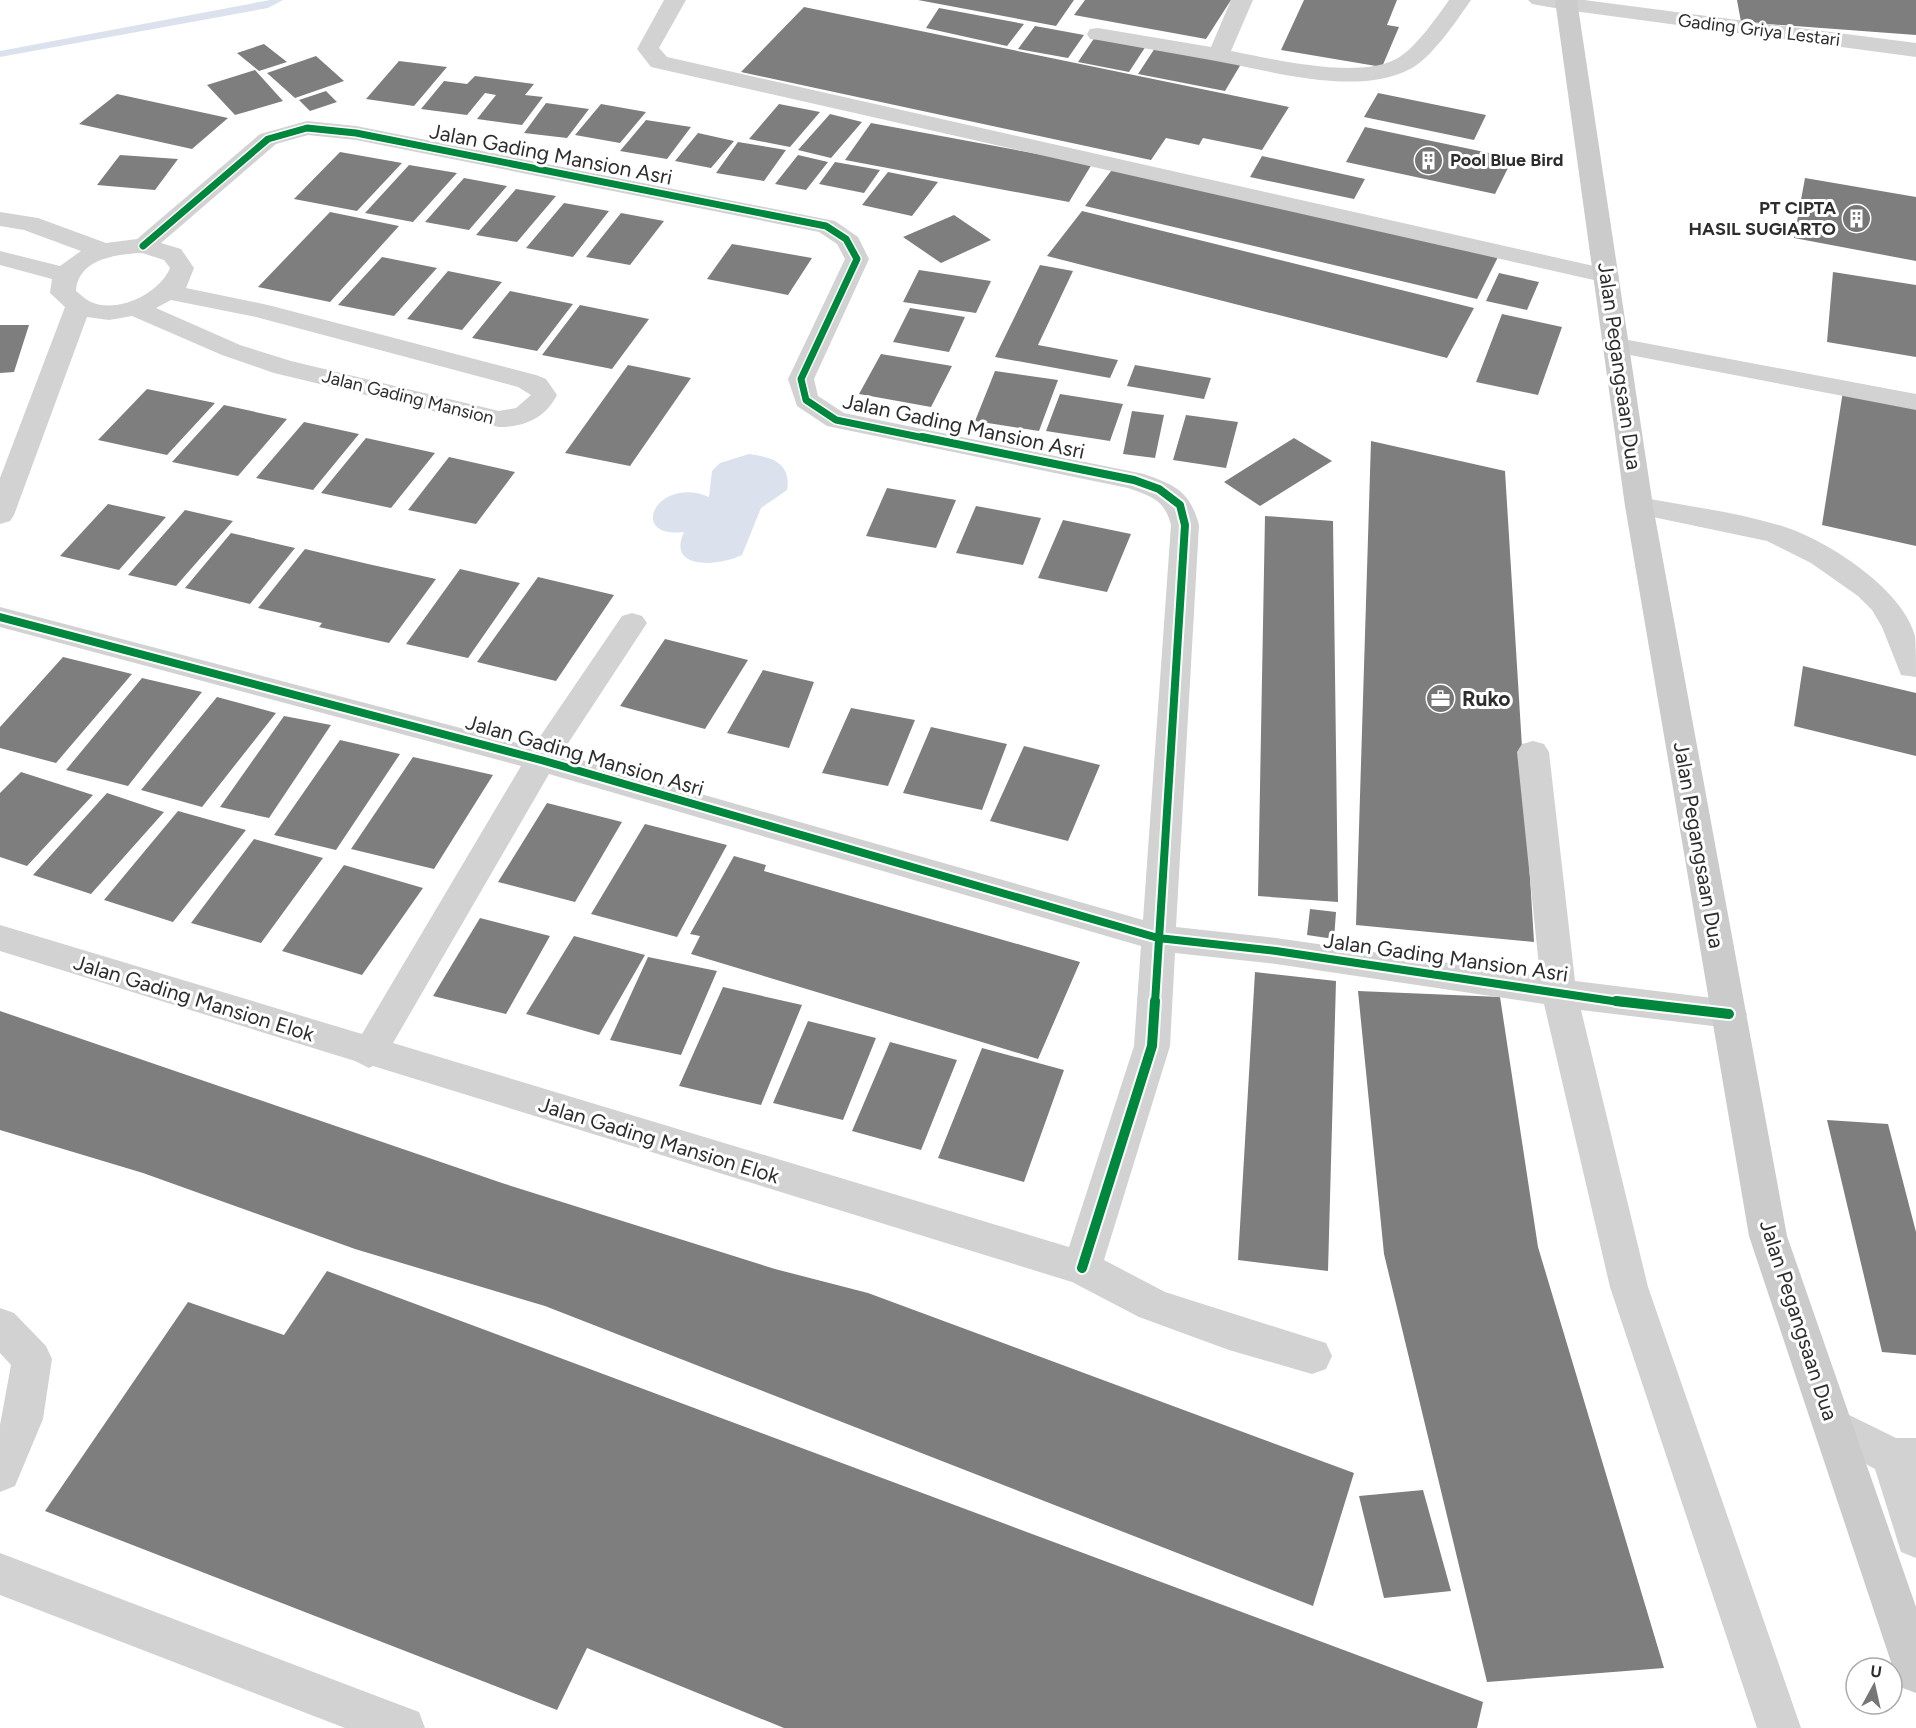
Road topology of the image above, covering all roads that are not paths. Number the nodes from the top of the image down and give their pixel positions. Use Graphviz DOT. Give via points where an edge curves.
graph roads {
  1 [pos="675,0"];
  2 [pos="1242,0"];
  3 [pos="1460,0"];
  4 [pos="1557,2"];
  5 [pos="1098,34"];
  6 [pos="1916,50"];
  7 [pos="1218,55"];
  8 [pos="0,219"];
  9 [pos="143,246"];
  10 [pos="104,251"];
  11 [pos="0,258"];
  12 [pos="66,275"];
  13 [pos="1607,276"];
  14 [pos="170,292"];
  15 [pos="78,307"];
  16 [pos="135,308"];
  17 [pos="1618,346"];
  18 [pos="1916,402"];
  19 [pos="1639,506"];
  20 [pos="0,515"];
  21 [pos="0,617"];
  22 [pos="632,623"];
  23 [pos="1912,668"];
  24 [pos="1533,752"];
  25 [pos="541,760"];
  26 [pos="0,938"];
  27 [pos="1158,938"];
  28 [pos="1558,992"];
  29 [pos="1730,1014"];
  30 [pos="369,1053"];
  31 [pos="1082,1268"];
  32 [pos="0,1326"];
  33 [pos="1312,1356"];
  34 [pos="1833,1426"];
  35 [pos="1904,1457"];
  36 [pos="0,1472"];
  37 [pos="1916,1538"];
  38 [pos="0,1574"];
  39 [pos="1916,1671"];
  40 [pos="403,1728"];
  41 [pos="1779,1728"];
  1 -- 13 [label="street" via="648,49 659,62"];
  2 -- 7 [label="street"];
  3 -- 7 [label="street" via="1403,65 1369,73 1331,73"];
  4 -- 6 [label="street, Gading Griya Lestari"];
  4 -- 13 [label="main road, Jalan Pegangsaan Dua"];
  5 -- 7 [label="street"];
  8 -- 10 [label="street" via="29,223"];
  9 -- 10 [label="street"];
  9 -- 14 [label="street" via="169,252 182,265 182,274"];
  9 -- 27 [label="street, Jalan Gading Mansion Asri" via="268,139 307,128 356,134 826,226 843,235 853,245 857,259 801,379 806,400 836,420 1134,480 1159,489 1180,505 1185,525"];
  10 -- 12 [label="street" via="87,257"];
  11 -- 12 [label="street"];
  12 -- 15 [label="street" via="63,293"];
  13 -- 17 [label="main road, Jalan Pegangsaan Dua"];
  14 -- 16 [label="street"];
  14 -- 16 [label="street, Jalan Gading Mansion" via="259,310 527,381 537,385 544,395 536,407 521,417 500,419 283,367 231,350"];
  15 -- 16 [label="street" via="102,312"];
  15 -- 20 [label="street"];
  17 -- 18 [label="street"];
  17 -- 19 [label="main road, Jalan Pegangsaan Dua"];
  19 -- 23 [label="street" via="1775,533 1821,556 1882,603 1897,627"];
  19 -- 29 [label="main road, Jalan Pegangsaan Dua"];
  21 -- 25 [label="street, Jalan Gading Mansion Asri"];
  22 -- 25 [label="street, Jalan Gading Mansion Asri"];
  24 -- 28 [label="street"];
  25 -- 27 [label="street, Jalan Gading Mansion Asri"];
  25 -- 30 [label="street, Jalan Gading Mansion Asri"];
  26 -- 30 [label="street, Jalan Gading Mansion Elok"];
  27 -- 28 [label="street, Jalan Gading Mansion Asri"];
  27 -- 31 [label="street, Jalan Gading Mansion Asri" via="1152,1046"];
  28 -- 29 [label="street, Jalan Gading Mansion Asri"];
  28 -- 41 [label="street" via="1629,1287"];
  29 -- 34 [label="main road, Jalan Pegangsaan Dua" via="1768,1236"];
  30 -- 31 [label="street, Jalan Gading Mansion Elok"];
  31 -- 33 [label="street, Jalan Gading Mansion Elok" via="1154,1305"];
  32 -- 36 [label="street" via="32,1359 23,1419"];
  34 -- 35 [label="street"];
  34 -- 39 [label="main road, Jalan Pegangsaan Dua"];
  35 -- 37 [label="street"];
  38 -- 40 [label="street"];
}
